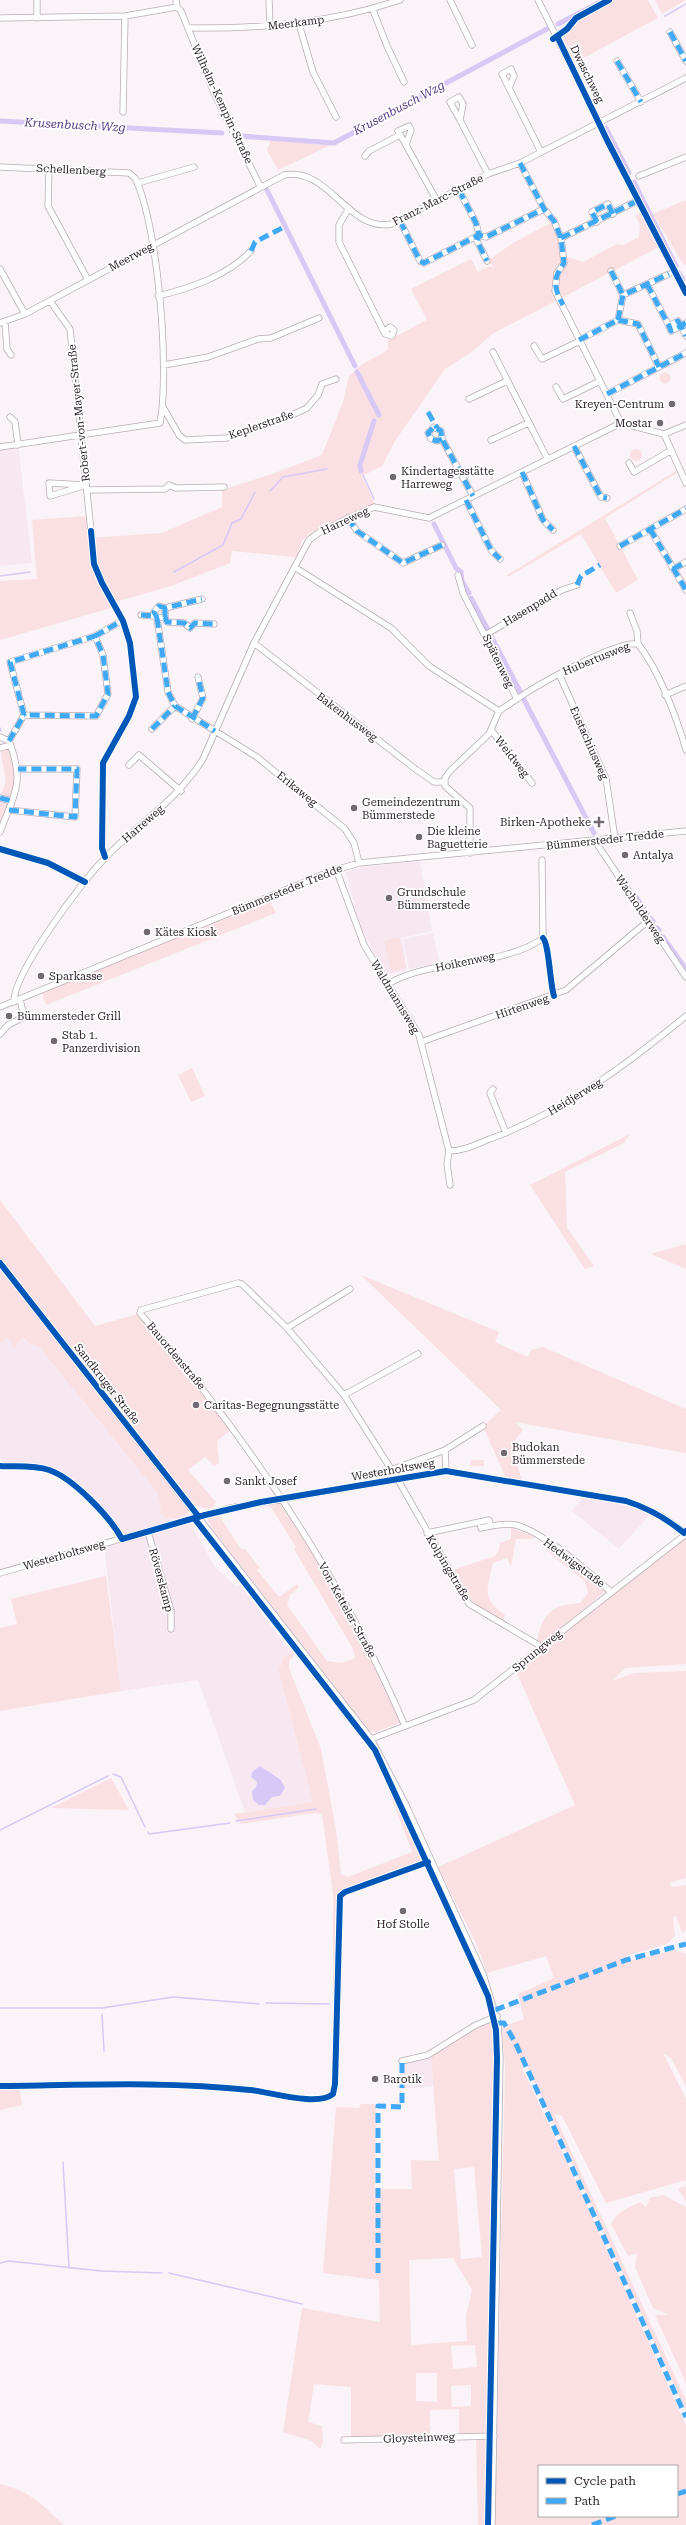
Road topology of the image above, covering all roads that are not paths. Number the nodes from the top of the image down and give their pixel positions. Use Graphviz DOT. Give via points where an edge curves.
graph roads {
  1 [pos="37,0"];
  2 [pos="176,0"];
  3 [pos="269,0"];
  4 [pos="400,0"];
  5 [pos="450,0"];
  6 [pos="538,0"];
  7 [pos="393,1"];
  8 [pos="177,7"];
  9 [pos="373,10"];
  10 [pos="125,16"];
  11 [pos="0,18"];
  12 [pos="37,18"];
  13 [pos="299,24"];
  14 [pos="270,26"];
  15 [pos="188,28"];
  16 [pos="670,32"];
  17 [pos="472,45"];
  18 [pos="617,60"];
  19 [pos="686,61"];
  20 [pos="686,78"];
  21 [pos="404,82"];
  22 [pos="509,88"];
  23 [pos="641,102"];
  24 [pos="123,112"];
  25 [pos="336,117"];
  26 [pos="460,120"];
  27 [pos="599,122"];
  28 [pos="400,135"];
  29 [pos="406,146"];
  30 [pos="542,152"];
  31 [pos="365,156"];
  32 [pos="686,157"];
  33 [pos="520,163"];
  34 [pos="0,167"];
  35 [pos="194,167"];
  36 [pos="49,168"];
  37 [pos="488,174"];
  38 [pos="639,176"];
  39 [pos="138,183"];
  40 [pos="260,186"];
  41 [pos="459,190"];
  42 [pos="437,201"];
  43 [pos="635,202"];
  44 [pos="349,208"];
  45 [pos="544,209"];
  46 [pos="613,214"];
  47 [pos="400,221"];
  48 [pos="597,222"];
  49 [pos="479,235"];
  50 [pos="561,238"];
  51 [pos="152,245"];
  52 [pos="251,251"];
  53 [pos="487,261"];
  54 [pos="0,269"];
  55 [pos="611,271"];
  56 [pos="669,274"];
  57 [pos="88,280"];
  58 [pos="647,284"];
  59 [pos="623,295"];
  60 [pos="158,296"];
  61 [pos="50,301"];
  62 [pos="25,314"];
  63 [pos="320,318"];
  64 [pos="618,320"];
  65 [pos="2,322"];
  66 [pos="684,324"];
  67 [pos="384,332"];
  68 [pos="686,336"];
  69 [pos="579,341"];
  70 [pos="534,346"];
  71 [pos="492,352"];
  72 [pos="686,353"];
  73 [pos="11,355"];
  74 [pos="164,365"];
  75 [pos="659,367"];
  76 [pos="336,379"];
  77 [pos="600,381"];
  78 [pos="507,382"];
  79 [pos="556,387"];
  80 [pos="607,394"];
  81 [pos="469,399"];
  82 [pos="162,407"];
  83 [pos="10,417"];
  84 [pos="160,423"];
  85 [pos="172,423"];
  86 [pos="528,423"];
  87 [pos="622,423"];
  88 [pos="686,425"];
  89 [pos="664,434"];
  90 [pos="82,435"];
  91 [pos="442,439"];
  92 [pos="491,440"];
  93 [pos="18,445"];
  94 [pos="574,446"];
  95 [pos="0,447"];
  96 [pos="670,451"];
  97 [pos="547,458"];
  98 [pos="629,463"];
  99 [pos="522,472"];
  100 [pos="686,483"];
  101 [pos="224,487"];
  102 [pos="87,488"];
  103 [pos="473,496"];
  104 [pos="607,498"];
  105 [pos="466,500"];
  106 [pos="686,509"];
  107 [pos="348,518"];
  108 [pos="650,529"];
  109 [pos="554,530"];
  110 [pos="91,531"];
  111 [pos="442,545"];
  112 [pos="620,546"];
  113 [pos="500,559"];
  114 [pos="686,562"];
  115 [pos="296,568"];
  116 [pos="673,569"];
  117 [pos="458,575"];
  118 [pos="577,585"];
  119 [pos="686,590"];
  120 [pos="202,599"];
  121 [pos="165,608"];
  122 [pos="630,613"];
  123 [pos="141,615"];
  124 [pos="156,617"];
  125 [pos="165,617"];
  126 [pos="118,623"];
  127 [pos="214,624"];
  128 [pos="485,635"];
  129 [pos="95,636"];
  130 [pos="254,643"];
  131 [pos="638,644"];
  132 [pos="559,674"];
  133 [pos="198,677"];
  134 [pos="686,686"];
  135 [pos="665,695"];
  136 [pos="517,699"];
  137 [pos="174,706"];
  138 [pos="498,711"];
  139 [pos="24,715"];
  140 [pos="192,719"];
  141 [pos="152,729"];
  142 [pos="215,731"];
  143 [pos="492,731"];
  144 [pos="0,737"];
  145 [pos="10,743"];
  146 [pos="0,748"];
  147 [pos="686,750"];
  148 [pos="129,765"];
  149 [pos="18,769"];
  150 [pos="444,782"];
  151 [pos="532,783"];
  152 [pos="181,791"];
  153 [pos="0,798"];
  154 [pos="12,801"];
  155 [pos="9,810"];
  156 [pos="686,831"];
  157 [pos="0,832"];
  158 [pos="615,839"];
  159 [pos="595,841"];
  160 [pos="0,849"];
  161 [pos="470,853"];
  162 [pos="542,860"];
  163 [pos="359,863"];
  164 [pos="336,869"];
  165 [pos="85,882"];
  166 [pos="648,921"];
  167 [pos="686,977"];
  168 [pos="388,984"];
  169 [pos="20,999"];
  170 [pos="14,1002"];
  171 [pos="0,1007"];
  172 [pos="686,1016"];
  173 [pos="0,1034"];
  174 [pos="421,1042"];
  175 [pos="492,1090"];
  176 [pos="506,1133"];
  177 [pos="449,1151"];
  178 [pos="450,1184"];
  179 [pos="0,1263"];
  180 [pos="350,1289"];
  181 [pos="139,1311"];
  182 [pos="287,1328"];
  183 [pos="418,1354"];
  184 [pos="344,1395"];
  185 [pos="483,1426"];
  186 [pos="445,1450"];
  187 [pos="0,1466"];
  188 [pos="391,1470"];
  189 [pos="446,1471"];
  190 [pos="398,1480"];
  191 [pos="281,1498"];
  192 [pos="199,1517"];
  193 [pos="148,1532"];
  194 [pos="427,1533"];
  195 [pos="686,1534"];
  196 [pos="122,1539"];
  197 [pos="0,1573"];
  198 [pos="610,1591"];
  199 [pos="171,1629"];
  200 [pos="542,1647"];
  201 [pos="405,1726"];
  202 [pos="371,1739"];
  203 [pos="497,2016"];
  204 [pos="402,2061"];
  205 [pos="494,2436"];
  206 [pos="344,2440"];
  207 [pos="492,2525"];
  1 -- 12 [label="street"];
  2 -- 8 [label="street, Wilhelm-Kempin-Straße"];
  3 -- 14 [label="street"];
  4 -- 7 [label="street, Meerkamp"];
  5 -- 17 [label="street"];
  6 -- 27 [label="street, Dwaschweg"];
  7 -- 9 [label="street, Meerkamp"];
  8 -- 10 [label="street"];
  8 -- 15 [label="street, Wilhelm-Kempin-Straße"];
  9 -- 13 [label="street, Meerkamp"];
  9 -- 21 [label="street"];
  10 -- 12 [label="street"];
  10 -- 24 [label="street"];
  11 -- 12 [label="street"];
  13 -- 14 [label="street, Meerkamp"];
  13 -- 25 [label="street" via="313,72"];
  14 -- 15 [label="street, Meerkamp"];
  15 -- 40 [label="street, Wilhelm-Kempin-Straße" via="215,96"];
  16 -- 19 [label="street"];
  18 -- 23 [label="street"];
  20 -- 23 [label="street, Franz-Marc-Straße"];
  22 -- 30 [label="street"];
  23 -- 27 [label="street, Franz-Marc-Straße"];
  26 -- 37 [label="street"];
  27 -- 30 [label="street, Franz-Marc-Straße"];
  28 -- 29 [label="street"];
  28 -- 29 [label="street" via="398,131 409,126 411,130"];
  28 -- 31 [label="street" via="369,151"];
  29 -- 42 [label="street"];
  30 -- 33 [label="street, Franz-Marc-Straße"];
  32 -- 38 [label="street"];
  33 -- 37 [label="street, Franz-Marc-Straße"];
  33 -- 45 [label="street"];
  34 -- 36 [label="street, Schellenberg"];
  35 -- 39 [label="street"];
  36 -- 39 [label="street, Schellenberg" via="129,173"];
  36 -- 57 [label="street" via="48,206"];
  37 -- 41 [label="street, Franz-Marc-Straße"];
  39 -- 51 [label="street"];
  40 -- 44 [label="street, Franz-Marc-Straße" via="284,175 300,173 311,177"];
  40 -- 51 [label="street, Meerweg"];
  41 -- 42 [label="street, Franz-Marc-Straße"];
  41 -- 49 [label="street" via="476,223"];
  42 -- 47 [label="street, Franz-Marc-Straße"];
  43 -- 46 [label="street"];
  44 -- 47 [label="street, Franz-Marc-Straße" via="377,225"];
  44 -- 67 [label="street" via="340,225 339,242"];
  45 -- 49 [label="street" via="486,238"];
  45 -- 50 [label="street" via="554,221"];
  46 -- 48 [label="street"];
  46 -- 48 [label="street" via="608,204 592,212"];
  47 -- 49 [label="street" via="424,263"];
  48 -- 50 [label="street"];
  49 -- 53 [label="street" via="478,242"];
  50 -- 69 [label="street" via="564,263 557,273 555,291"];
  51 -- 57 [label="street, Meerweg"];
  51 -- 60 [label="street"];
  52 -- 60 [label="street" via="232,267 179,291"];
  54 -- 62 [label="street"];
  55 -- 59 [label="street"];
  56 -- 58 [label="street"];
  57 -- 61 [label="street, Meerweg"];
  58 -- 59 [label="street"];
  58 -- 66 [label="street" via="669,326 678,321"];
  59 -- 64 [label="street"];
  60 -- 74 [label="street"];
  61 -- 62 [label="street, Meerweg"];
  61 -- 90 [label="street, Robert-von-Mayer-Straße" via="70,329"];
  62 -- 65 [label="street, Meerweg"];
  63 -- 74 [label="street" via="271,338 258,339 208,357"];
  64 -- 69 [label="street"];
  64 -- 75 [label="street" via="638,324"];
  65 -- 73 [label="street" via="7,349"];
  66 -- 68 [label="street"];
  69 -- 70 [label="street" via="542,359"];
  69 -- 77 [label="street"];
  71 -- 78 [label="street"];
  72 -- 75 [label="street"];
  74 -- 82 [label="street"];
  75 -- 80 [label="street"];
  76 -- 85 [label="street, Keplerstraße" via="322,384 318,395 307,408 227,438 185,440"];
  77 -- 79 [label="street" via="563,399"];
  77 -- 80 [label="street"];
  78 -- 81 [label="street"];
  78 -- 86 [label="street"];
  80 -- 87 [label="street"];
  82 -- 84 [label="street"];
  82 -- 85 [label="street, Keplerstraße"];
  83 -- 93 [label="street" via="15,422"];
  84 -- 85 [label="street"];
  84 -- 90 [label="street"];
  86 -- 92 [label="street"];
  86 -- 97 [label="street"];
  87 -- 89 [label="street"];
  87 -- 94 [label="street, Harreweg"];
  88 -- 89 [label="street"];
  89 -- 96 [label="street"];
  90 -- 93 [label="street"];
  90 -- 102 [label="street, Robert-von-Mayer-Straße"];
  91 -- 103 [label="street"];
  93 -- 95 [label="street"];
  94 -- 97 [label="street, Harreweg"];
  94 -- 104 [label="street" via="601,497"];
  96 -- 98 [label="street" via="634,472"];
  96 -- 100 [label="street"];
  97 -- 99 [label="street, Harreweg"];
  99 -- 103 [label="street, Harreweg"];
  99 -- 109 [label="street" via="544,520"];
  101 -- 102 [label="street"];
  102 -- 102 [label="street" via="49,483 50,496 72,489"];
  102 -- 110 [label="street, Robert-von-Mayer-Straße"];
  103 -- 105 [label="street, Harreweg"];
  105 -- 107 [label="street, Harreweg" via="429,518 374,507"];
  105 -- 113 [label="street" via="491,550"];
  106 -- 108 [label="street"];
  107 -- 111 [label="street" via="357,531 403,563"];
  107 -- 115 [label="street, Harreweg" via="309,540"];
  108 -- 112 [label="street"];
  108 -- 116 [label="street"];
  114 -- 116 [label="street"];
  115 -- 130 [label="street, Harreweg"];
  115 -- 138 [label="street" via="391,628 429,666"];
  116 -- 119 [label="street"];
  117 -- 128 [label="street, Spätenweg"];
  118 -- 128 [label="street, Hasenpadd" via="562,590"];
  120 -- 121 [label="street"];
  121 -- 124 [label="street" via="156,608"];
  121 -- 125 [label="street"];
  122 -- 131 [label="street" via="637,631"];
  123 -- 124 [label="street"];
  124 -- 125 [label="street"];
  124 -- 137 [label="street" via="168,692"];
  125 -- 127 [label="street" via="167,622 184,623 190,628 195,623"];
  126 -- 129 [label="street"];
  128 -- 136 [label="street, Spätenweg"];
  129 -- 139 [label="street" via="10,662"];
  129 -- 139 [label="street" via="103,655 108,694 96,716"];
  130 -- 142 [label="street, Harreweg"];
  130 -- 150 [label="street, Bakenhusweg" via="414,768 434,782"];
  131 -- 132 [label="street, Hubertusweg" via="626,644"];
  131 -- 135 [label="street, Hubertusweg"];
  132 -- 136 [label="street, Hubertusweg"];
  132 -- 158 [label="street, Eustachiusweg" via="606,779"];
  133 -- 140 [label="street" via="203,698"];
  134 -- 135 [label="street"];
  135 -- 147 [label="street, Hubertusweg"];
  136 -- 138 [label="street, Spätenweg"];
  137 -- 140 [label="street, Erikaweg"];
  137 -- 141 [label="street"];
  138 -- 143 [label="street"];
  139 -- 145 [label="street"];
  140 -- 142 [label="street, Erikaweg"];
  142 -- 152 [label="street, Harreweg" via="203,759"];
  142 -- 163 [label="street, Erikaweg" via="257,757 344,829 354,843"];
  143 -- 150 [label="street" via="450,771"];
  143 -- 151 [label="street, Weidweg"];
  144 -- 145 [label="street"];
  145 -- 146 [label="street"];
  145 -- 149 [label="street"];
  148 -- 152 [label="street" via="139,755"];
  149 -- 154 [label="street" via="18,784"];
  149 -- 155 [label="street" via="77,769 75,817"];
  150 -- 161 [label="street" via="449,790 470,808"];
  152 -- 165 [label="street, Harreweg" via="105,858"];
  153 -- 154 [label="street"];
  154 -- 155 [label="street"];
  155 -- 157 [label="street"];
  156 -- 158 [label="street, Bümmersteder Tredde"];
  158 -- 159 [label="street, Bümmersteder Tredde"];
  159 -- 161 [label="street, Bümmersteder Tredde"];
  159 -- 166 [label="street, Wacholderweg"];
  160 -- 165 [label="street" via="48,863"];
  161 -- 163 [label="street, Bümmersteder Tredde"];
  162 -- 168 [label="street, Hoikenweg" via="543,938 530,946 506,953 403,975"];
  163 -- 164 [label="street, Bümmersteder Tredde"];
  164 -- 168 [label="street, Waldmannsweg" via="359,934"];
  164 -- 169 [label="street, Bümmersteder Tredde"];
  165 -- 170 [label="street" via="29,960 13,992"];
  166 -- 167 [label="street, Wacholderweg"];
  166 -- 174 [label="street, Hirtenweg" via="566,990"];
  168 -- 174 [label="street, Waldmannsweg" via="415,1027"];
  169 -- 170 [label="street, Bümmersteder Tredde"];
  169 -- 173 [label="street" via="24,1017 8,1025"];
  170 -- 171 [label="street, Bümmersteder Tredde"];
  172 -- 176 [label="street, Heidjerweg" via="600,1083 545,1115"];
  174 -- 177 [label="street, Waldmannsweg"];
  175 -- 176 [label="street" via="490,1093"];
  176 -- 177 [label="street, Heidjerweg" via="457,1151"];
  177 -- 178 [label="street, Waldmannsweg" via="447,1164"];
  179 -- 192 [label="street, Sandkruger Straße"];
  180 -- 182 [label="street"];
  181 -- 182 [label="street, Kolpingstraße" via="242,1284"];
  181 -- 191 [label="street, Bauordenstraße" via="219,1409"];
  182 -- 184 [label="street, Kolpingstraße"];
  183 -- 184 [label="street"];
  184 -- 188 [label="street, Kolpingstraße"];
  185 -- 186 [label="street"];
  186 -- 188 [label="street"];
  186 -- 189 [label="street"];
  187 -- 196 [label="street" via="47,1470 58,1474 95,1506"];
  188 -- 190 [label="street, Kolpingstraße"];
  189 -- 190 [label="street, Westerholtsweg"];
  189 -- 195 [label="street, Westerholtsweg" via="626,1501 643,1506 670,1521"];
  190 -- 191 [label="street, Westerholtsweg"];
  190 -- 194 [label="street, Kolpingstraße"];
  191 -- 192 [label="street, Westerholtsweg"];
  191 -- 201 [label="street, Von-Ketteler-Straße" via="342,1597"];
  192 -- 193 [label="street, Westerholtsweg"];
  192 -- 202 [label="street, Sandkruger Straße"];
  193 -- 196 [label="street, Westerholtsweg"];
  193 -- 199 [label="street, Röverskamp" via="171,1611"];
  194 -- 198 [label="street, Hedwigstraße" via="490,1520 491,1526 508,1524 522,1527 546,1540"];
  194 -- 200 [label="street, Kolpingstraße" via="469,1604"];
  195 -- 198 [label="street, Sprungweg"];
  196 -- 197 [label="street, Westerholtsweg"];
  198 -- 200 [label="street, Sprungweg"];
  200 -- 201 [label="street, Sprungweg" via="474,1700"];
  201 -- 202 [label="street, Sprungweg"];
  202 -- 203 [label="street, Sandkruger Straße" via="379,1751 480,1968"];
  203 -- 204 [label="street" via="474,2026 428,2055"];
  203 -- 205 [label="street, Sandkruger Straße" via="500,2033 500,2101"];
  205 -- 206 [label="street, Gloysteinweg"];
  205 -- 207 [label="street, Sandkruger Straße"];
}
